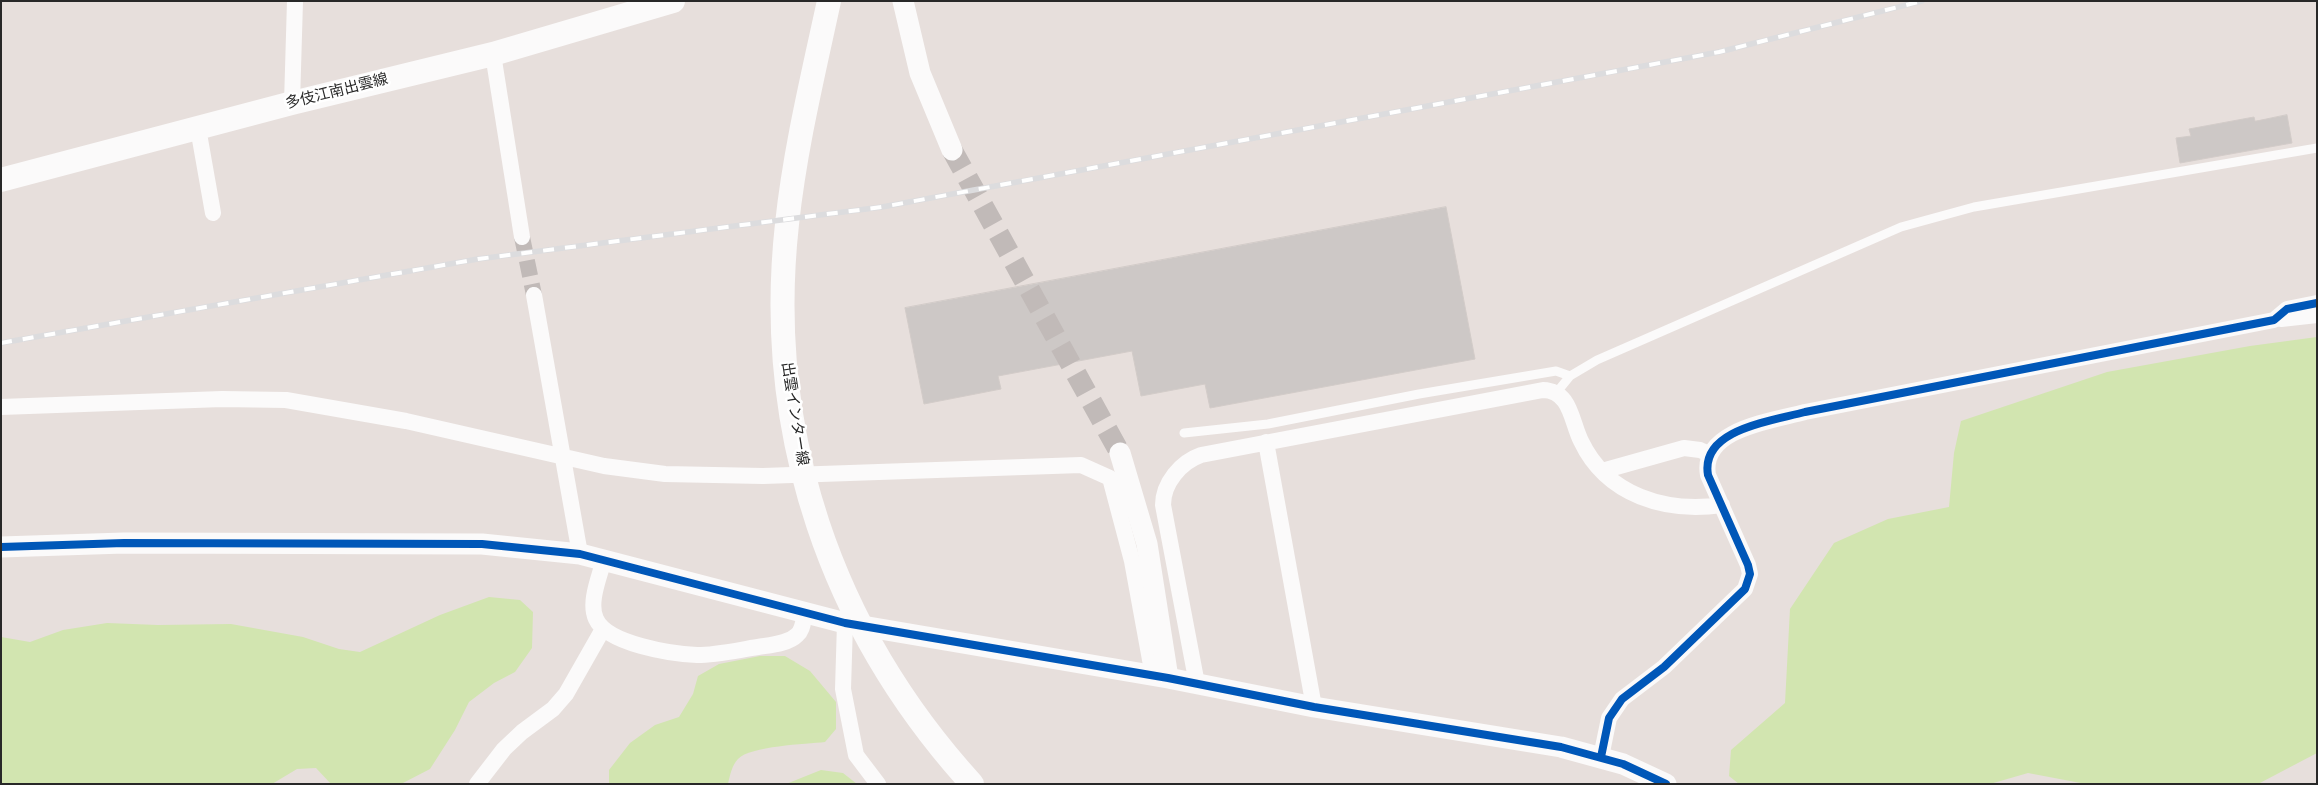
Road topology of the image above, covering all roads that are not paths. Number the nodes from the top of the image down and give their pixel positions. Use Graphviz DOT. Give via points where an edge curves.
graph roads {
  1 [pos="294,1"];
  2 [pos="673,1"];
  3 [pos="829,1"];
  4 [pos="903,1"];
  5 [pos="493,54"];
  6 [pos="292,103"];
  7 [pos="198,128"];
  8 [pos="2317,148"];
  9 [pos="952,150"];
  10 [pos="1,180"];
  11 [pos="213,213"];
  12 [pos="522,237"];
  13 [pos="534,295"];
  14 [pos="2317,303"];
  15 [pos="2317,315"];
  16 [pos="2274,320"];
  17 [pos="1570,376"];
  18 [pos="1557,392"];
  19 [pos="1,407"];
  20 [pos="1184,433"];
  21 [pos="1266,442"];
  22 [pos="1120,452"];
  23 [pos="1709,454"];
  24 [pos="563,457"];
  25 [pos="1602,471"];
  26 [pos="1722,505"];
  27 [pos="1,548"];
  28 [pos="580,554"];
  29 [pos="604,559"];
  30 [pos="805,614"];
  31 [pos="845,623"];
  32 [pos="603,628"];
  33 [pos="1160,677"];
  34 [pos="1197,684"];
  35 [pos="1314,707"];
  36 [pos="1601,757"];
  37 [pos="476,784"];
  38 [pos="878,784"];
  39 [pos="972,784"];
  40 [pos="1666,784"];
  1 -- 6 [label="street"];
  2 -- 5 [label="main road, 多伎江南出雲線"];
  3 -- 39 [label="main road, 出雲インター線" via="800,137 786,224 782,307 787,389 802,470 832,566 851,607 896,686 946,755"];
  4 -- 9 [label="street" via="920,73"];
  5 -- 6 [label="main road, 多伎江南出雲線"];
  5 -- 12 [label="street"];
  6 -- 7 [label="main road, 多伎江南出雲線"];
  7 -- 10 [label="main road, 多伎江南出雲線"];
  7 -- 11 [label="street"];
  8 -- 17 [label="lane" via="1974,207 1901,227 1597,360"];
  13 -- 24 [label="street"];
  14 -- 16 [label="street" via="2287,309"];
  15 -- 16 [label="street"];
  16 -- 23 [label="street" via="1805,412 1724,438"];
  17 -- 18 [label="lane"];
  17 -- 20 [label="lane" via="1556,371 1268,424"];
  18 -- 21 [label="street" via="1543,390"];
  18 -- 25 [label="street" via="1567,403 1581,442"];
  19 -- 24 [label="street" via="222,399 286,400 406,421"];
  21 -- 34 [label="street" via="1192,458 1168,483 1163,497"];
  21 -- 35 [label="street"];
  22 -- 33 [label="street" via="1147,544"];
  23 -- 25 [label="street" via="1684,448"];
  23 -- 26 [label="street" via="1708,475"];
  24 -- 28 [label="street"];
  24 -- 33 [label="street" via="665,474 763,476 1081,465 1110,478"];
  25 -- 26 [label="street" via="1620,486 1654,503 1686,508"];
  26 -- 36 [label="street" via="1748,565 1750,574 1745,589 1664,666 1622,699 1609,718"];
  27 -- 28 [label="street" via="124,543 482,544"];
  28 -- 29 [label="street"];
  29 -- 30 [label="street"];
  29 -- 32 [label="street" via="593,604 596,620"];
  30 -- 31 [label="street"];
  30 -- 32 [label="street" via="797,636 786,642 712,654 654,649 614,636"];
  31 -- 33 [label="street"];
  31 -- 38 [label="street" via="843,689 856,755"];
  32 -- 37 [label="street" via="566,694 553,709 504,749"];
  33 -- 34 [label="street"];
  34 -- 35 [label="street"];
  35 -- 36 [label="street" via="1560,747"];
  36 -- 40 [label="street" via="1645,772"];
}
